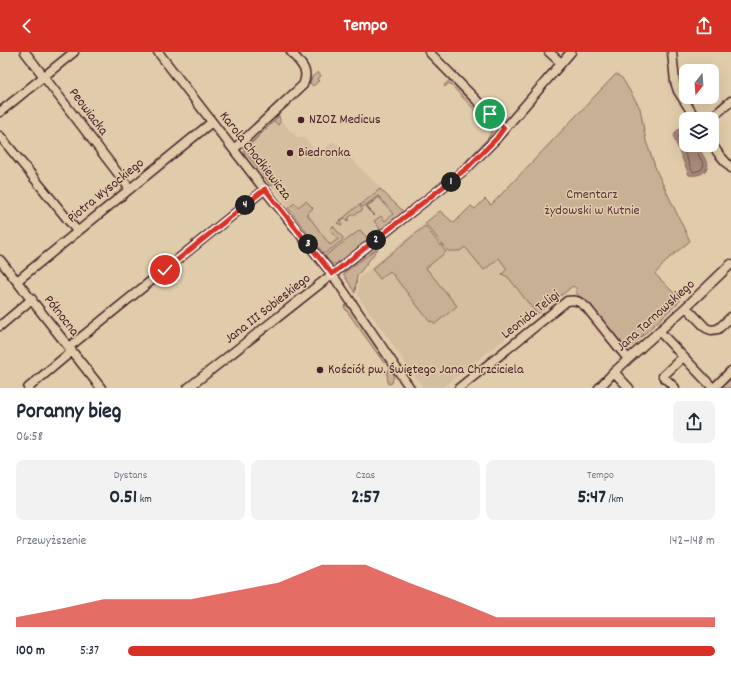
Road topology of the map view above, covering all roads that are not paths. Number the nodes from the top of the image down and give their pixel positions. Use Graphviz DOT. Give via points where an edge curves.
graph roads {
  1 [pos="25,52"];
  2 [pos="74,52"];
  3 [pos="158,52"];
  4 [pos="291,52"];
  5 [pos="428,52"];
  6 [pos="549,52"];
  7 [pos="571,52"];
  8 [pos="672,52"];
  9 [pos="561,63"];
  10 [pos="44,76"];
  11 [pos="731,100"];
  12 [pos="0,112"];
  13 [pos="692,112"];
  14 [pos="718,112"];
  15 [pos="212,122"];
  16 [pos="504,128"];
  17 [pos="0,136"];
  18 [pos="234,150"];
  19 [pos="717,152"];
  20 [pos="731,168"];
  21 [pos="130,189"];
  22 [pos="265,189"];
  23 [pos="77,231"];
  24 [pos="0,260"];
  25 [pos="731,264"];
  26 [pos="332,274"];
  27 [pos="17,281"];
  28 [pos="32,299"];
  29 [pos="686,307"];
  30 [pos="731,317"];
  31 [pos="0,326"];
  32 [pos="658,331"];
  33 [pos="71,349"];
  34 [pos="683,356"];
  35 [pos="628,359"];
  36 [pos="614,372"];
  37 [pos="731,372"];
  38 [pos="28,388"];
  39 [pos="101,388"];
  40 [pos="188,388"];
  41 [pos="410,388"];
  42 [pos="459,388"];
  43 [pos="600,388"];
  44 [pos="629,388"];
  45 [pos="675,388"];
  46 [pos="712,388"];
  1 -- 10 [label="street, Peowiacka"];
  2 -- 10 [label="street"];
  3 -- 15 [label="street, Karola Chodkiewicza"];
  4 -- 18 [label="street" via="306,71 303,85"];
  5 -- 16 [label="street"];
  6 -- 9 [label="street"];
  7 -- 9 [label="street, Jana III Sobieskiego"];
  8 -- 13 [label="street" via="675,82"];
  9 -- 16 [label="street, Jana III Sobieskiego"];
  10 -- 12 [label="street"];
  10 -- 21 [label="street, Peowiacka"];
  11 -- 14 [label="street"];
  15 -- 18 [label="street, Karola Chodkiewicza"];
  15 -- 21 [label="street, Piotra Wysockiego"];
  16 -- 26 [label="street, Jana III Sobieskiego" via="467,168"];
  17 -- 23 [label="street"];
  18 -- 22 [label="street, Karola Chodkiewicza"];
  19 -- 20 [label="street"];
  21 -- 23 [label="street, Piotra Wysockiego"];
  22 -- 26 [label="street, Karola Chodkiewicza"];
  22 -- 33 [label="street"];
  23 -- 27 [label="street, Piotra Wysockiego"];
  24 -- 27 [label="street, Północna"];
  25 -- 29 [label="street, Jana Tarnowskiego"];
  26 -- 40 [label="street, Jana III Sobieskiego"];
  26 -- 41 [label="street, Karola Chodkiewicza"];
  27 -- 28 [label="street, Północna"];
  28 -- 31 [label="street"];
  28 -- 33 [label="street, Północna"];
  29 -- 30 [label="street" via="706,328 712,330 718,329"];
  29 -- 32 [label="street, Jana Tarnowskiego"];
  32 -- 34 [label="street"];
  32 -- 35 [label="street, Jana Tarnowskiego"];
  33 -- 38 [label="street"];
  33 -- 39 [label="street, Północna"];
  34 -- 45 [label="street" via="663,376"];
  34 -- 46 [label="street"];
  35 -- 36 [label="street, Jana Tarnowskiego"];
  35 -- 42 [label="street, Leonida Teligi" via="579,301 567,301"];
  36 -- 43 [label="street, Jana Tarnowskiego"];
  36 -- 44 [label="street"];
  37 -- 46 [label="street"];
}
